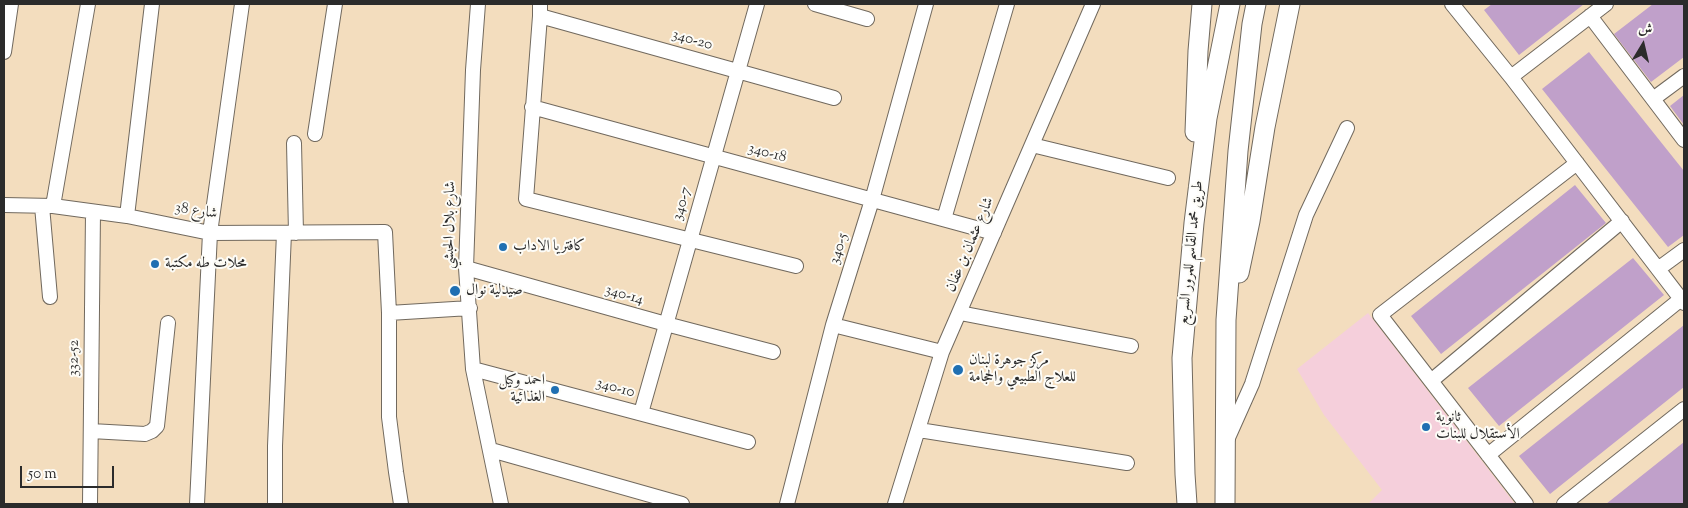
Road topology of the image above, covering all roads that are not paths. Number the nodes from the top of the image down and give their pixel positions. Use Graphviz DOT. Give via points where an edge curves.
graph roads {
  1 [pos="11,4"];
  2 [pos="88,4"];
  3 [pos="152,4"];
  4 [pos="242,4"];
  5 [pos="335,4"];
  6 [pos="478,4"];
  7 [pos="757,4"];
  8 [pos="815,4"];
  9 [pos="926,4"];
  10 [pos="1007,4"];
  11 [pos="1093,4"];
  12 [pos="1202,4"];
  13 [pos="1230,4"];
  14 [pos="1256,4"];
  15 [pos="1290,4"];
  16 [pos="1452,4"];
  17 [pos="1606,4"];
  18 [pos="540,10"];
  19 [pos="1590,16"];
  20 [pos="867,19"];
  21 [pos="4,52"];
  22 [pos="738,71"];
  23 [pos="1684,76"];
  24 [pos="1511,77"];
  25 [pos="834,98"];
  26 [pos="1653,99"];
  27 [pos="532,107"];
  28 [pos="1347,128"];
  29 [pos="315,134"];
  30 [pos="1684,140"];
  31 [pos="294,143"];
  32 [pos="1032,145"];
  33 [pos="714,156"];
  34 [pos="1577,163"];
  35 [pos="1168,178"];
  36 [pos="872,200"];
  37 [pos="4,205"];
  38 [pos="48,206"];
  39 [pos="93,212"];
  40 [pos="127,216"];
  41 [pos="944,219"];
  42 [pos="1622,221"];
  43 [pos="1194,223"];
  44 [pos="290,232"];
  45 [pos="210,233"];
  46 [pos="994,233"];
  47 [pos="690,239"];
  48 [pos="1684,250"];
  49 [pos="796,266"];
  50 [pos="466,268"];
  51 [pos="1658,270"];
  52 [pos="50,297"];
  53 [pos="1682,301"];
  54 [pos="470,308"];
  55 [pos="389,313"];
  56 [pos="960,313"];
  57 [pos="1226,320"];
  58 [pos="168,323"];
  59 [pos="666,324"];
  60 [pos="833,325"];
  61 [pos="1131,346"];
  62 [pos="773,352"];
  63 [pos="942,352"];
  64 [pos="473,368"];
  65 [pos="1431,381"];
  66 [pos="1684,409"];
  67 [pos="642,413"];
  68 [pos="919,430"];
  69 [pos="91,431"];
  70 [pos="748,442"];
  71 [pos="1225,446"];
  72 [pos="491,450"];
  73 [pos="1488,454"];
  74 [pos="1127,464"];
  75 [pos="90,504"];
  76 [pos="197,504"];
  77 [pos="275,504"];
  78 [pos="401,504"];
  79 [pos="501,504"];
  80 [pos="682,504"];
  81 [pos="787,504"];
  82 [pos="894,504"];
  83 [pos="1187,504"];
  84 [pos="1225,504"];
  85 [pos="1526,504"];
  86 [pos="1564,504"];
  1 -- 21 [label="street"];
  2 -- 38 [label="street"];
  3 -- 40 [label="street"];
  4 -- 45 [label="street"];
  5 -- 29 [label="street"];
  6 -- 50 [label="street, شارع بلال الحبشي"];
  7 -- 22 [label="street, 340-7"];
  8 -- 20 [label="street"];
  9 -- 36 [label="street, 340-5"];
  10 -- 41 [label="street"];
  11 -- 32 [label="street, شارع عثمان بن عفان"];
  12 -- 43 [label="highway"];
  13 -- 43 [label="highway, طريق محمد القاسم للمرور السريع" via="1207,118"];
  14 -- 57 [label="highway" via="1238,151"];
  15 -- 57 [label="highway" via="1243,254"];
  16 -- 24 [label="street"];
  17 -- 19 [label="street"];
  18 -- 22 [label="street, 340-20"];
  18 -- 27 [label="street"];
  19 -- 24 [label="street"];
  19 -- 26 [label="street"];
  22 -- 25 [label="street, 340-20"];
  22 -- 33 [label="street, 340-7"];
  23 -- 26 [label="street"];
  24 -- 34 [label="street"];
  26 -- 30 [label="street"];
  27 -- 33 [label="street, 340-18"];
  27 -- 47 [label="street" via="526,199"];
  28 -- 71 [label="street" via="1306,215 1252,384"];
  31 -- 44 [label="street"];
  32 -- 35 [label="street"];
  32 -- 46 [label="street, شارع عثمان بن عفان"];
  33 -- 36 [label="street, 340-18"];
  33 -- 47 [label="street, 340-7"];
  34 -- 42 [label="street"];
  34 -- 65 [label="street" via="1380,315"];
  36 -- 41 [label="street, 340-18"];
  36 -- 60 [label="street, 340-5"];
  37 -- 38 [label="street, شارع 38"];
  38 -- 39 [label="street, شارع 38"];
  38 -- 52 [label="street"];
  39 -- 40 [label="street, شارع 38"];
  39 -- 69 [label="street, 332-52"];
  40 -- 45 [label="street, شارع 38"];
  41 -- 46 [label="street, 340-18"];
  42 -- 51 [label="street"];
  42 -- 65 [label="street"];
  43 -- 83 [label="highway, طريق محمد القاسم للمرور السريع" via="1182,358"];
  44 -- 45 [label="street, شارع 38"];
  44 -- 55 [label="street, شارع 38" via="385,232"];
  44 -- 77 [label="street" via="275,446"];
  45 -- 76 [label="street"];
  46 -- 56 [label="street, شارع عثمان بن عفان"];
  47 -- 49 [label="street"];
  47 -- 59 [label="street, 340-7"];
  48 -- 51 [label="street"];
  50 -- 54 [label="street, شارع بلال الحبشي"];
  50 -- 59 [label="street, 340-14"];
  51 -- 53 [label="street"];
  53 -- 73 [label="street"];
  54 -- 55 [label="street"];
  54 -- 64 [label="street, شارع بلال الحبشي"];
  55 -- 78 [label="street" via="389,417"];
  56 -- 61 [label="street"];
  56 -- 63 [label="street, شارع عثمان بن عفان"];
  57 -- 71 [label="highway"];
  58 -- 69 [label="street" via="157,426 145,434"];
  59 -- 62 [label="street, 340-14"];
  59 -- 67 [label="street, 340-7"];
  60 -- 63 [label="street"];
  60 -- 81 [label="street, 340-5"];
  63 -- 68 [label="street, شارع عثمان بن عفان"];
  64 -- 67 [label="street, 340-10"];
  64 -- 72 [label="street, شارع بلال الحبشي"];
  65 -- 73 [label="street"];
  66 -- 86 [label="street"];
  67 -- 70 [label="street, 340-10"];
  68 -- 74 [label="street"];
  68 -- 82 [label="street, شارع عثمان بن عفان"];
  69 -- 75 [label="street, 332-52"];
  71 -- 84 [label="highway"];
  72 -- 79 [label="street, شارع بلال الحبشي"];
  72 -- 80 [label="street"];
  73 -- 85 [label="street"];
}
